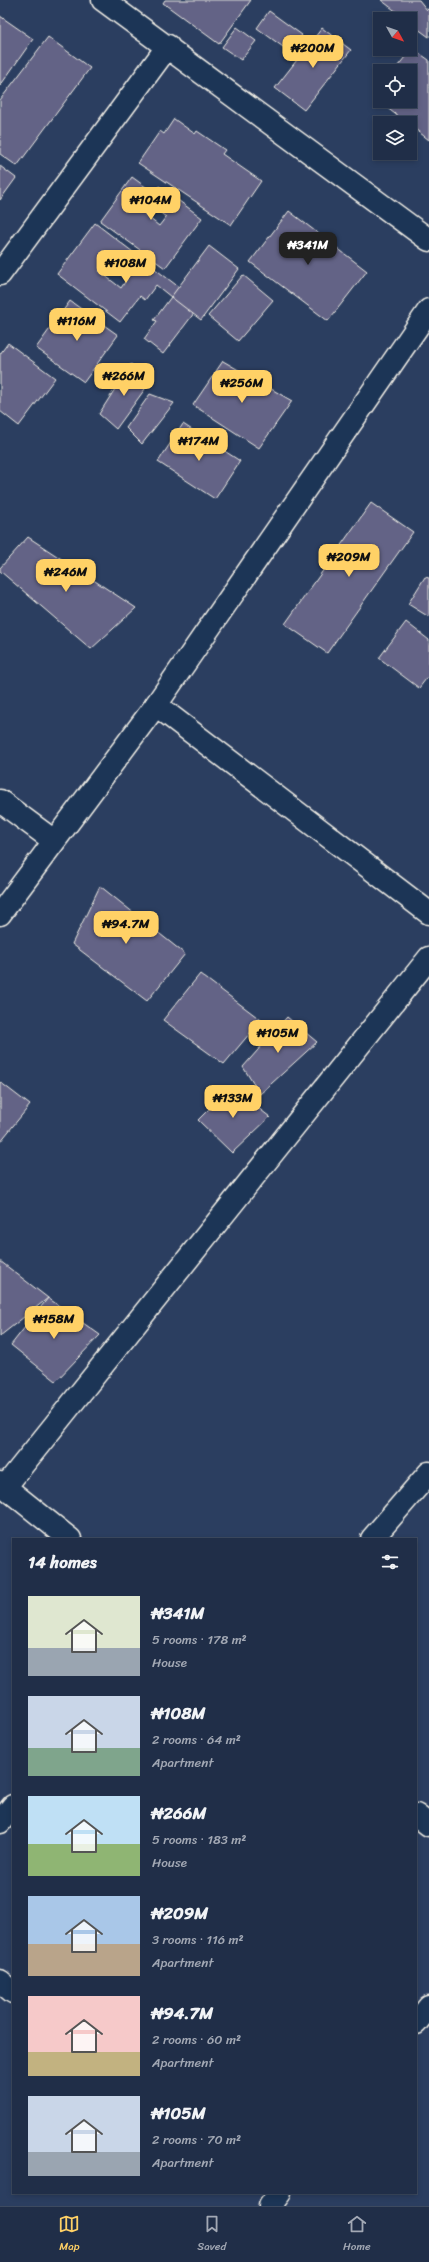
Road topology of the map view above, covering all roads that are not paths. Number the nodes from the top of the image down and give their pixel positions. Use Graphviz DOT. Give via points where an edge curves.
graph roads {
  1 [pos="115,3"];
  2 [pos="168,46"];
  3 [pos="429,240"];
  4 [pos="0,274"];
  5 [pos="429,310"];
  6 [pos="156,705"];
  7 [pos="0,801"];
  8 [pos="54,841"];
  9 [pos="429,913"];
  10 [pos="0,914"];
  11 [pos="429,958"];
  12 [pos="429,1473"];
  13 [pos="2,1485"];
  14 [pos="69,1538"];
  15 [pos="373,1538"];
  16 [pos="12,1807"];
  17 [pos="417,1816"];
  18 [pos="0,1822"];
  19 [pos="429,1825"];
  20 [pos="0,1981"];
  21 [pos="12,1991"];
  22 [pos="429,2007"];
  23 [pos="417,2022"];
  1 -- 2 [label="street"];
  2 -- 3 [label="street"];
  2 -- 4 [label="street"];
  5 -- 6 [label="street"];
  6 -- 8 [label="street"];
  6 -- 9 [label="street"];
  7 -- 8 [label="street"];
  8 -- 10 [label="street"];
  11 -- 13 [label="street"];
  12 -- 15 [label="street"];
  13 -- 14 [label="street"];
  16 -- 18 [label="street"];
  17 -- 19 [label="street"];
  20 -- 21 [label="street"];
  22 -- 23 [label="street"];
}
